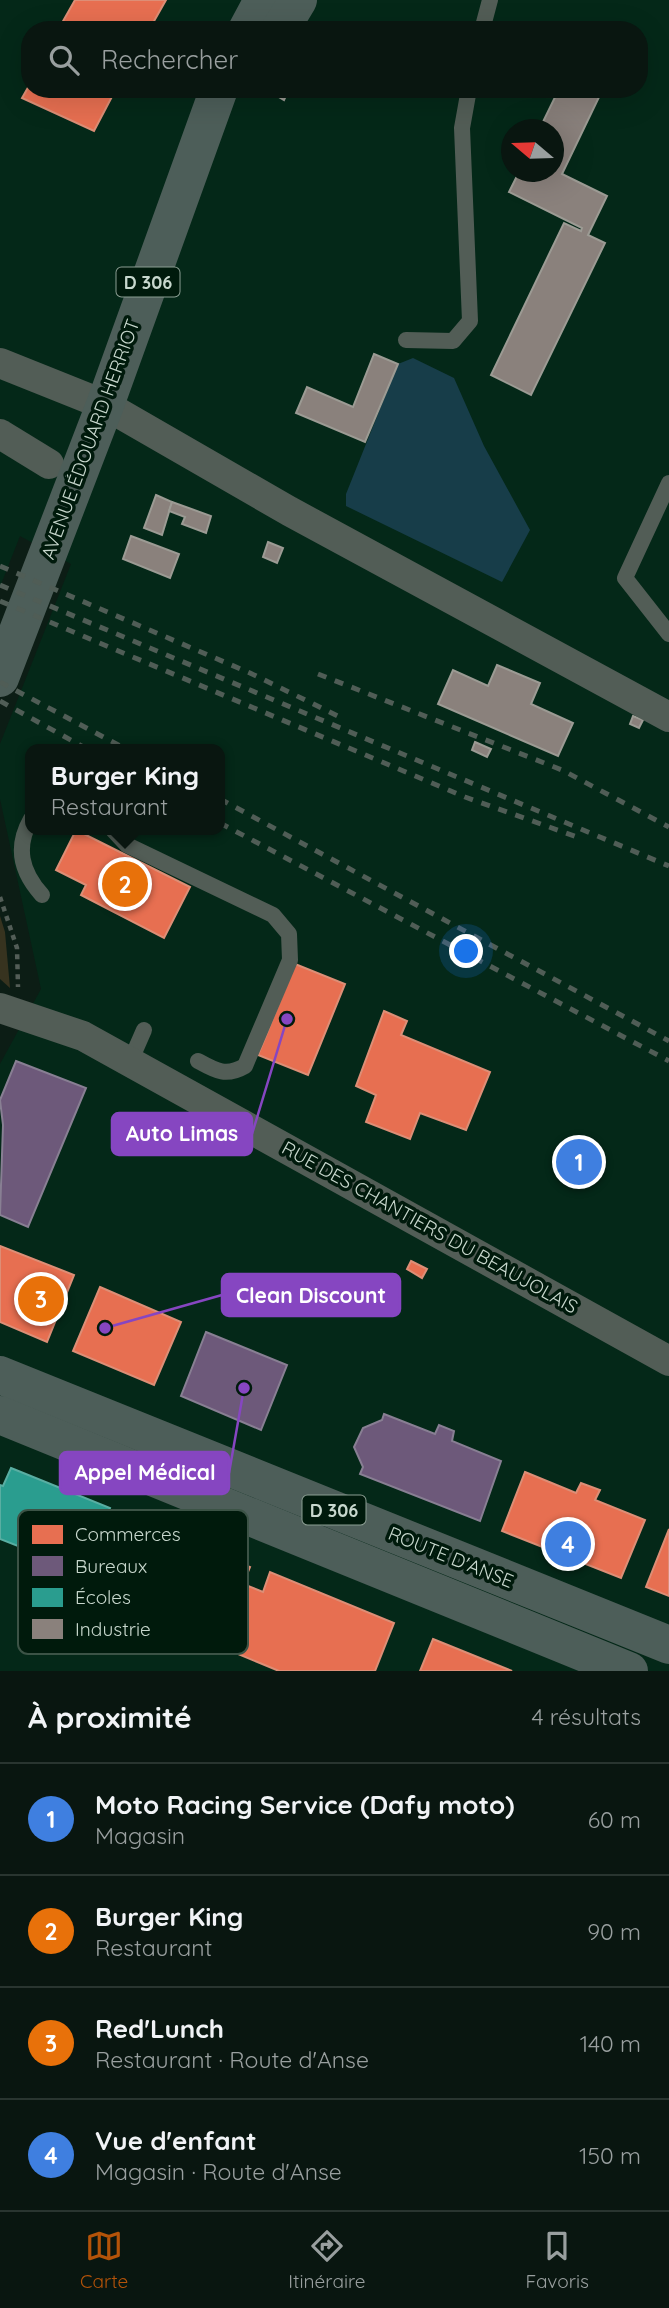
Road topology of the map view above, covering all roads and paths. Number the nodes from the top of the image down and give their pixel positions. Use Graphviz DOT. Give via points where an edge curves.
graph roads {
  1 [pos="263,0"];
  2 [pos="298,0"];
  3 [pos="490,0"];
  4 [pos="252,21"];
  5 [pos="286,21"];
  6 [pos="484,21"];
  7 [pos="216,98"];
  8 [pos="236,98"];
  9 [pos="468,98"];
  10 [pos="195,160"];
  11 [pos="406,340"];
  12 [pos="0,363"];
  13 [pos="105,405"];
  14 [pos="0,434"];
  15 [pos="49,464"];
  16 [pos="669,483"];
  17 [pos="669,634"];
  18 [pos="0,678"];
  19 [pos="669,717"];
  20 [pos="25,830"];
  21 [pos="118,835"];
  22 [pos="42,895"];
  23 [pos="0,897"];
  24 [pos="3,1009"];
  25 [pos="144,1030"];
  26 [pos="198,1061"];
  27 [pos="130,1062"];
  28 [pos="669,1360"];
  29 [pos="0,1375"];
  30 [pos="0,1415"];
  31 [pos="233,1510"];
  32 [pos="248,1516"];
  33 [pos="669,1645"];
  34 [pos="629,1671"];
  1 -- 4 [label="main road"];
  2 -- 5 [label="main road"];
  3 -- 6 [label="lane"];
  7 -- 10 [label="main road, AVENUE ÉDOUARD HERRIOT / D 306"];
  8 -- 10 [label="main road, AVENUE ÉDOUARD HERRIOT / D 306"];
  9 -- 11 [label="lane" via="463,128 470,321 453,341"];
  10 -- 13 [label="main road, AVENUE ÉDOUARD HERRIOT / D 306"];
  12 -- 13 [label="street"];
  13 -- 18 [label="main road, AVENUE ÉDOUARD HERRIOT / D 306"];
  13 -- 19 [label="street"];
  14 -- 15 [label="street"];
  16 -- 17 [label="lane" via="625,578"];
  20 -- 22 [label="lane" via="21,854 31,882"];
  21 -- 26 [label="lane" via="127,845 273,915 289,934 290,960 245,1066 223,1073"];
  23 -- 24 [label="path" via="18,947 18,987"];
  24 -- 27 [label="street, RUE DES CHANTIERS DU BEAUJOLAIS" via="83,1036"];
  25 -- 27 [label="lane"];
  27 -- 28 [label="street, RUE DES CHANTIERS DU BEAUJOLAIS"];
  29 -- 33 [label="main road, ROUTE D'ANSE / D 306"];
  30 -- 31 [label="main road, ROUTE D'ANSE / D 306"];
  32 -- 34 [label="main road, ROUTE D'ANSE / D 306"];
}
